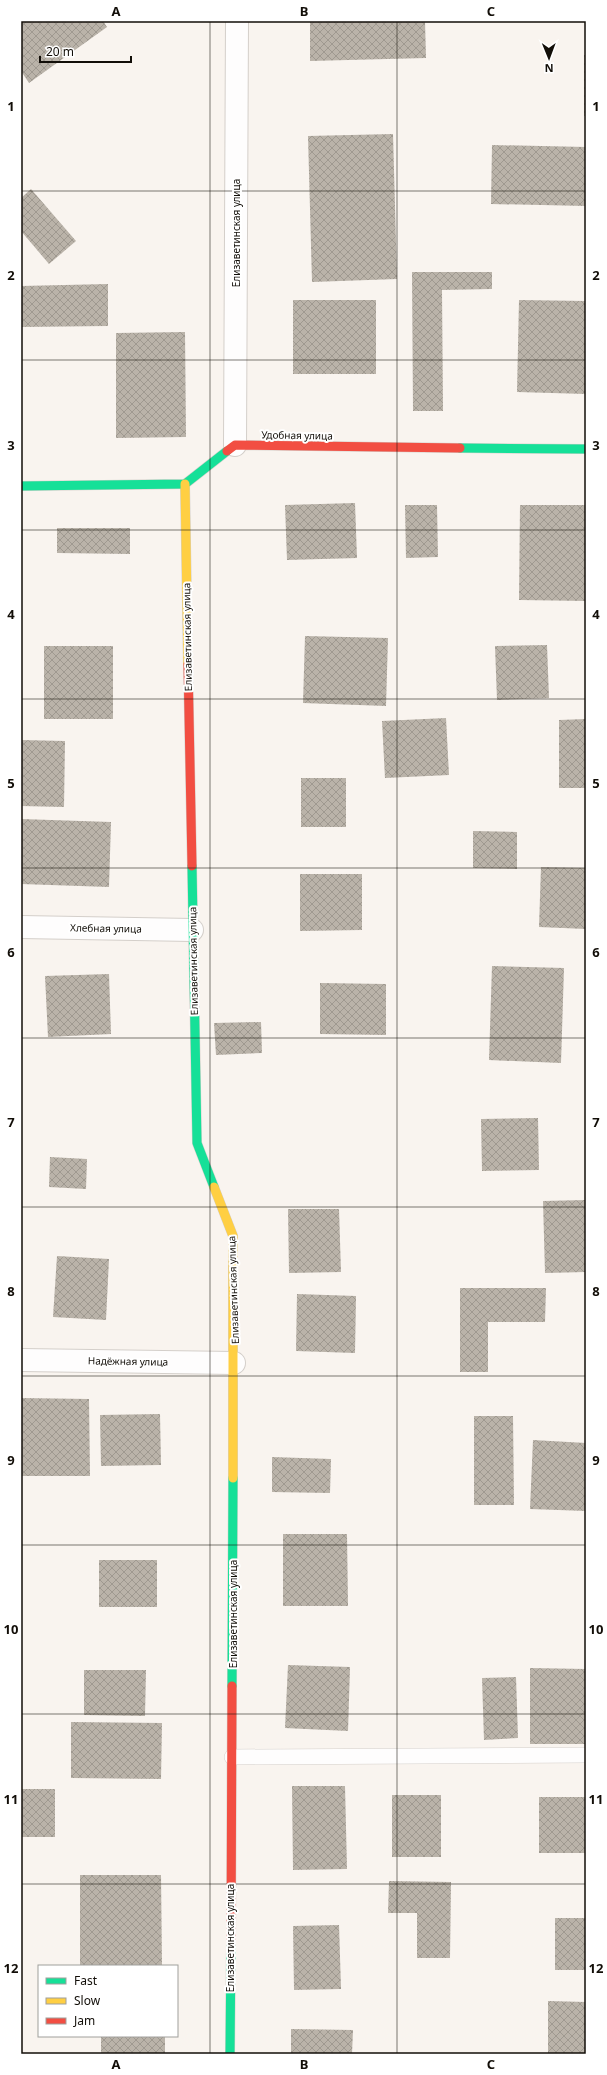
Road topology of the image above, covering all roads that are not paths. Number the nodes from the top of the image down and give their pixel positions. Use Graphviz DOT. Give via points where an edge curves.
graph roads {
  1 [pos="237,21"];
  2 [pos="236,445"];
  3 [pos="586,449"];
  4 [pos="184,484"];
  5 [pos="21,486"];
  6 [pos="21,926"];
  7 [pos="192,930"];
  8 [pos="21,1360"];
  9 [pos="234,1363"];
  10 [pos="586,1755"];
  11 [pos="232,1757"];
  12 [pos="230,2054"];
  1 -- 2 [label="street, Елизаветинская улица"];
  2 -- 3 [label="street, Удобная улица"];
  2 -- 4 [label="street"];
  4 -- 5 [label="street"];
  4 -- 7 [label="street, Елизаветинская улица"];
  6 -- 7 [label="street, Хлебная улица"];
  7 -- 9 [label="street, Елизаветинская улица" via="197,1143 233,1236"];
  8 -- 9 [label="street, Надёжная улица"];
  9 -- 11 [label="street, Елизаветинская улица"];
  10 -- 11 [label="lane"];
  11 -- 12 [label="street, Елизаветинская улица"];
}
